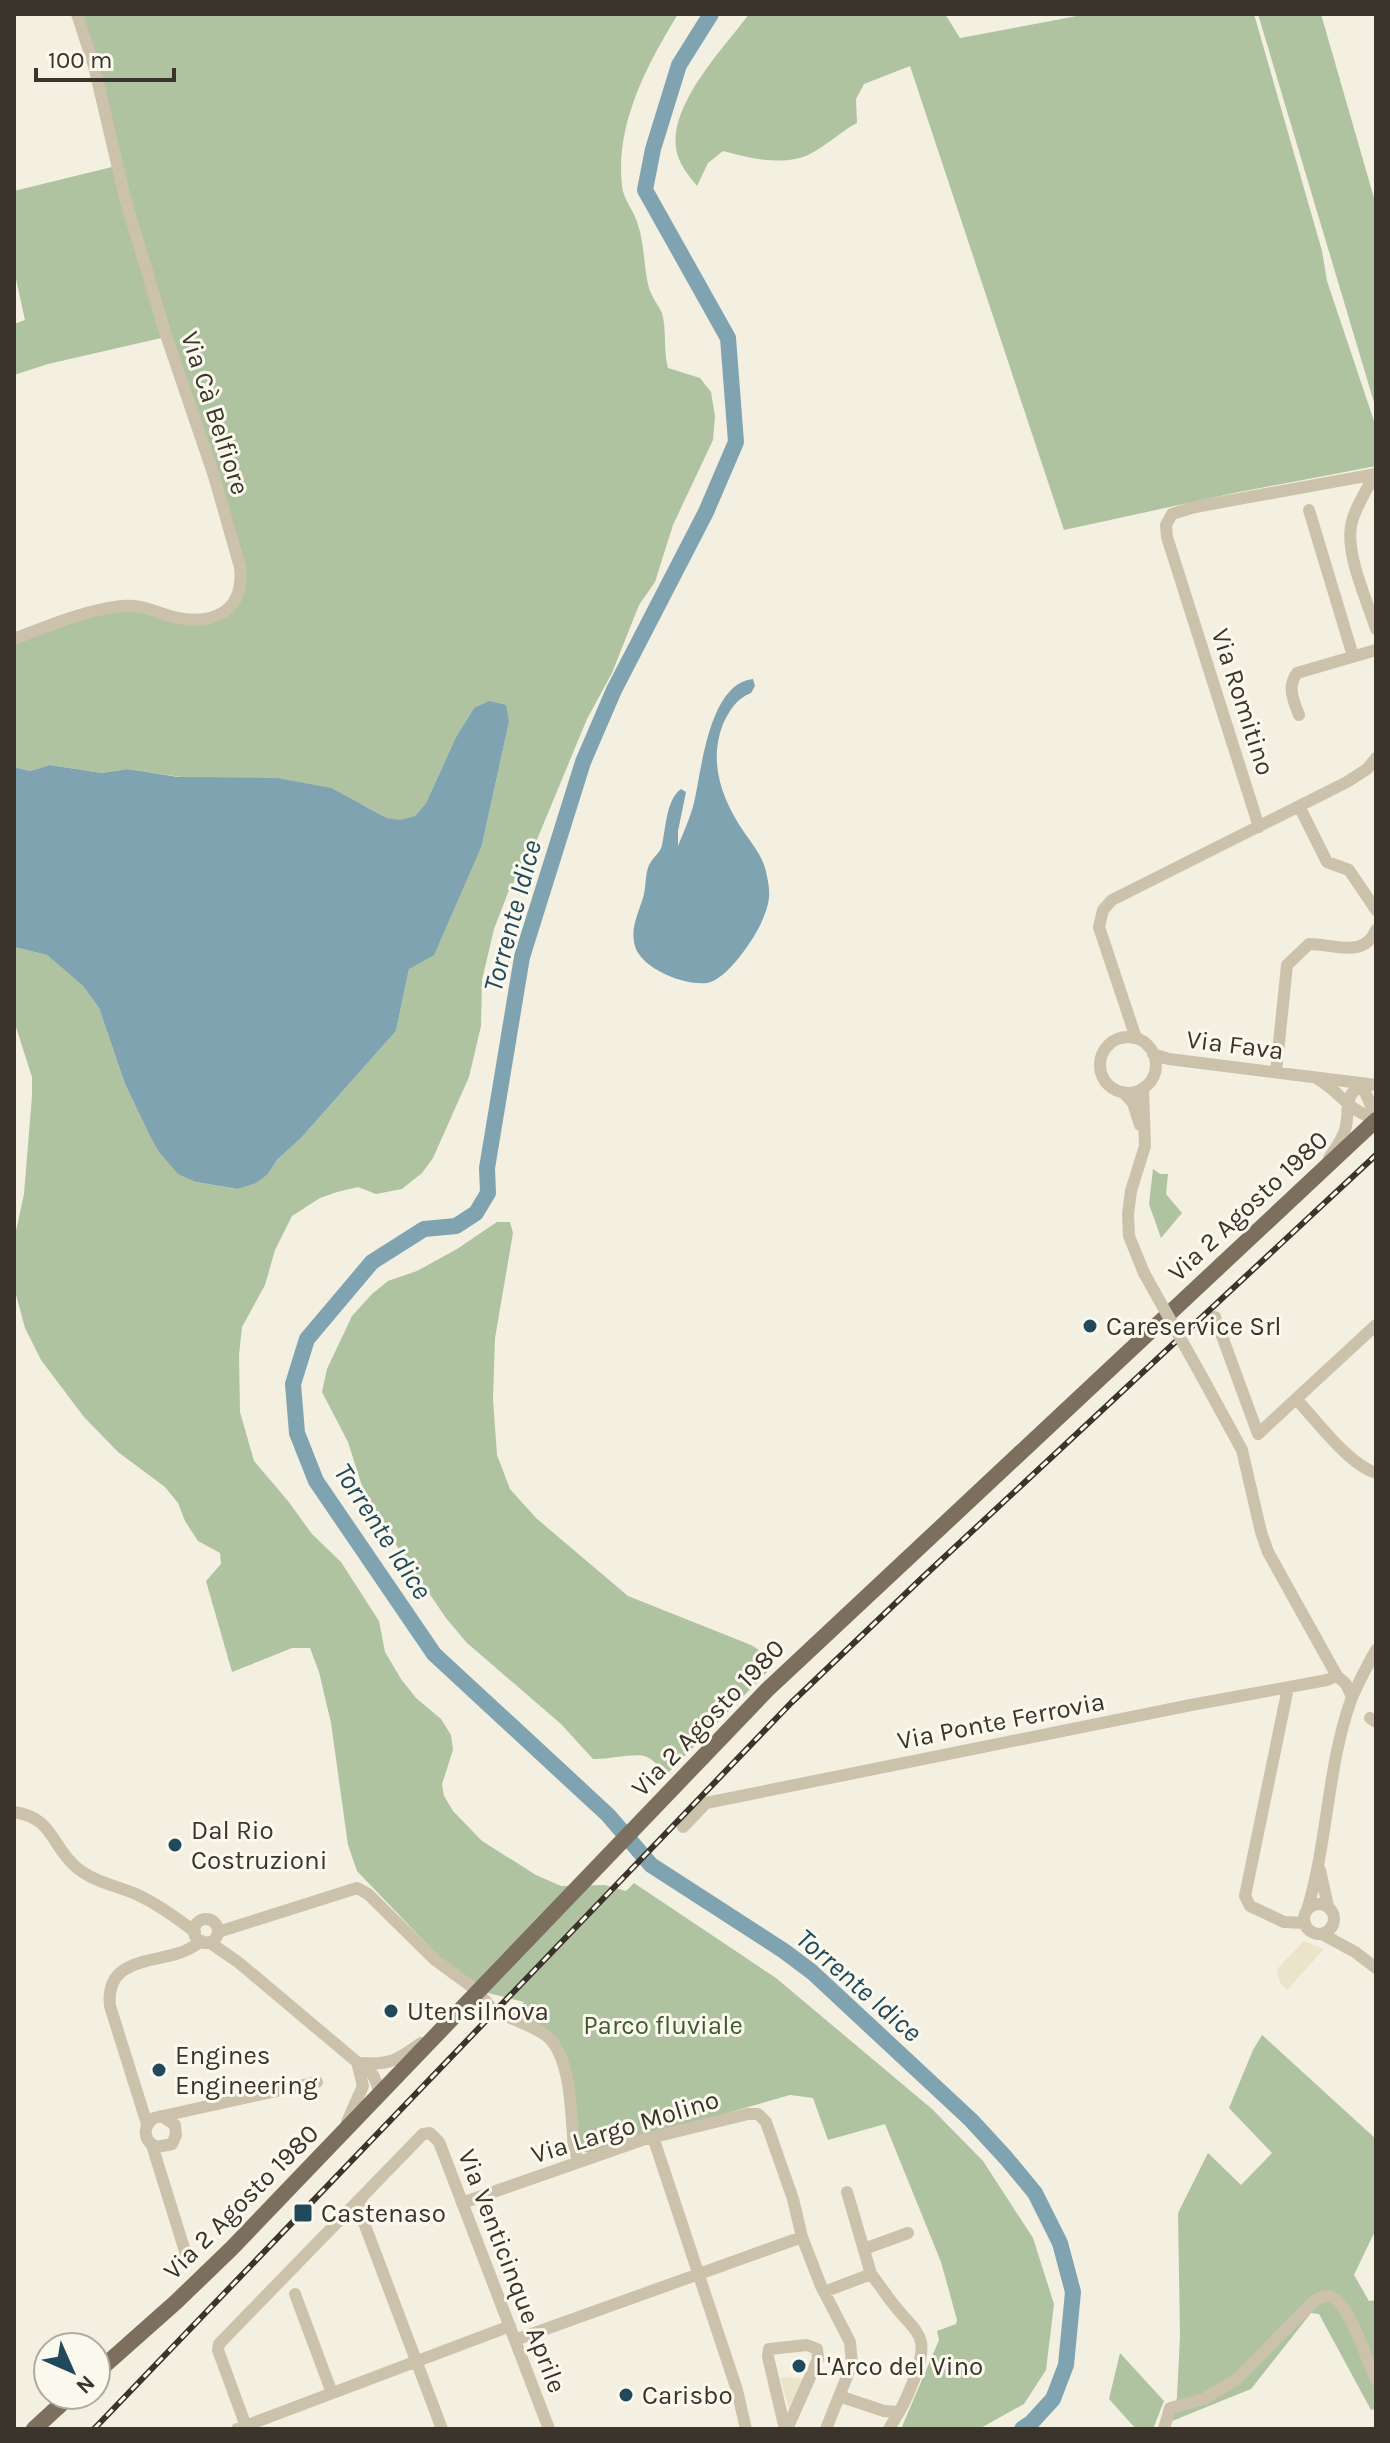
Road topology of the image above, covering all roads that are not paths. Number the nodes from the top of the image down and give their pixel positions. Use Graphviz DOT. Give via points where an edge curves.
graph roads {
  1 [pos="77,14"];
  2 [pos="1375,474"];
  3 [pos="1354,480"];
  4 [pos="1309,510"];
  5 [pos="1356,510"];
  6 [pos="1374,613"];
  7 [pos="1376,629"];
  8 [pos="14,639"];
  9 [pos="1376,650"];
  10 [pos="1353,656"];
  11 [pos="1299,715"];
  12 [pos="1376,758"];
  13 [pos="1300,808"];
  14 [pos="1259,827"];
  15 [pos="1376,910"];
  16 [pos="1376,930"];
  17 [pos="1127,1017"];
  18 [pos="1120,1038"];
  19 [pos="1136,1038"];
  20 [pos="1153,1054"];
  21 [pos="1175,1060"];
  22 [pos="1155,1071"];
  23 [pos="1276,1072"];
  24 [pos="1312,1076"];
  25 [pos="1362,1085"];
  26 [pos="1376,1085"];
  27 [pos="1143,1088"];
  28 [pos="1123,1092"];
  29 [pos="1346,1106"];
  30 [pos="1376,1119"];
  31 [pos="1143,1131"];
  32 [pos="1314,1177"];
  33 [pos="1215,1317"];
  34 [pos="1376,1325"];
  35 [pos="1297,1400"];
  36 [pos="1376,1473"];
  37 [pos="1376,1650"];
  38 [pos="1364,1672"];
  39 [pos="1337,1676"];
  40 [pos="1288,1688"];
  41 [pos="1351,1702"];
  42 [pos="14,1812"];
  43 [pos="683,1827"];
  44 [pos="1319,1861"];
  45 [pos="1328,1906"];
  46 [pos="1306,1917"];
  47 [pos="1334,1920"];
  48 [pos="207,1933"];
  49 [pos="1322,1934"];
  50 [pos="1355,1952"];
  51 [pos="1376,1968"];
  52 [pos="472,1987"];
  53 [pos="504,2015"];
  54 [pos="446,2025"];
  55 [pos="360,2062"];
  56 [pos="363,2078"];
  57 [pos="317,2082"];
  58 [pos="380,2094"];
  59 [pos="162,2116"];
  60 [pos="147,2124"];
  61 [pos="339,2137"];
  62 [pos="653,2137"];
  63 [pos="152,2145"];
  64 [pos="578,2160"];
  65 [pos="847,2192"];
  66 [pos="361,2198"];
  67 [pos="462,2203"];
  68 [pos="908,2233"];
  69 [pos="802,2237"];
  70 [pos="864,2249"];
  71 [pos="188,2261"];
  72 [pos="699,2274"];
  73 [pos="871,2274"];
  74 [pos="824,2292"];
  75 [pos="295,2294"];
  76 [pos="510,2326"];
  77 [pos="515,2340"];
  78 [pos="112,2359"];
  79 [pos="416,2361"];
  80 [pos="1376,2380"];
  81 [pos="332,2393"];
  82 [pos="839,2396"];
  83 [pos="54,2411"];
  84 [pos="899,2412"];
  85 [pos="243,2428"];
  86 [pos="34,2429"];
  87 [pos="442,2429"];
  88 [pos="549,2429"];
  89 [pos="746,2429"];
  90 [pos="786,2429"];
  91 [pos="826,2429"];
  92 [pos="889,2429"];
  93 [pos="1164,2429"];
  1 -- 8 [label="street, Via Cà Belfiore" via="125,198 211,465 241,581 233,605 213,616 188,619 121,606"];
  2 -- 3 [label="street, Via Romitino"];
  2 -- 5 [label="street"];
  3 -- 5 [label="street"];
  3 -- 14 [label="street, Via Romitino" via="1195,507 1172,514 1166,525"];
  4 -- 10 [label="street"];
  5 -- 6 [label="street" via="1350,545"];
  6 -- 7 [label="street"];
  9 -- 10 [label="street"];
  10 -- 11 [label="street" via="1297,673 1291,690"];
  12 -- 13 [label="street" via="1367,769"];
  13 -- 14 [label="street"];
  13 -- 15 [label="street" via="1327,862 1349,870"];
  14 -- 17 [label="street" via="1112,900 1103,910 1099,927"];
  16 -- 23 [label="street" via="1357,949 1309,944 1287,965"];
  17 -- 18 [label="street"];
  17 -- 19 [label="street"];
  18 -- 19 [label="street"];
  18 -- 28 [label="street" via="1106,1047 1100,1063 1104,1079"];
  19 -- 20 [label="street"];
  20 -- 21 [label="street, Via Fava"];
  20 -- 22 [label="street"];
  21 -- 22 [label="street"];
  21 -- 23 [label="street, Via Fava"];
  22 -- 27 [label="street"];
  23 -- 24 [label="street, Via Fava"];
  24 -- 25 [label="street, Via Fava"];
  24 -- 29 [label="street, Via Fava"];
  25 -- 26 [label="street, Via Fava"];
  25 -- 29 [label="street"];
  25 -- 30 [label="street"];
  27 -- 28 [label="street"];
  27 -- 31 [label="street"];
  28 -- 31 [label="street"];
  29 -- 30 [label="street, Via Fava"];
  29 -- 32 [label="street" via="1345,1133"];
  30 -- 32 [label="main road, Via 2 Agosto 1980"];
  31 -- 39 [label="street, bridge" via="1129,1236 1144,1273 1242,1450 1268,1552"];
  32 -- 54 [label="main road, Via 2 Agosto 1980" via="801,1657"];
  33 -- 35 [label="street" via="1258,1434"];
  34 -- 35 [label="street"];
  35 -- 36 [label="street" via="1356,1461"];
  37 -- 38 [label="street"];
  38 -- 39 [label="street" via="1351,1679"];
  38 -- 41 [label="street"];
  39 -- 40 [label="street, Via Ponte Ferrovia"];
  39 -- 41 [label="street" via="1346,1684"];
  40 -- 43 [label="street, Via Ponte Ferrovia" via="706,1803"];
  40 -- 46 [label="street" via="1245,1896 1250,1906 1284,1922"];
  41 -- 44 [label="street"];
  42 -- 48 [label="street" via="45,1826 80,1871"];
  44 -- 45 [label="street"];
  44 -- 46 [label="street"];
  45 -- 46 [label="street" via="1319,1904"];
  45 -- 47 [label="street"];
  46 -- 49 [label="street" via="1312,1932"];
  47 -- 49 [label="street"];
  47 -- 50 [label="street"];
  48 -- 52 [label="street" via="357,1888"];
  48 -- 55 [label="street"];
  48 -- 60 [label="street" via="190,1949 133,1963 115,1980 109,1997"];
  49 -- 50 [label="street"];
  50 -- 51 [label="street"];
  53 -- 64 [label="street" via="541,2033 557,2049"];
  54 -- 55 [label="street" via="398,2060 381,2065"];
  54 -- 58 [label="main road, Via 2 Agosto 1980"];
  55 -- 56 [label="street"];
  55 -- 58 [label="street" via="370,2070"];
  56 -- 58 [label="street"];
  56 -- 61 [label="street"];
  57 -- 59 [label="street"];
  58 -- 61 [label="main road, Via 2 Agosto 1980"];
  59 -- 60 [label="street"];
  59 -- 63 [label="street" via="175,2125 175,2140 162,2148"];
  60 -- 63 [label="street" via="145,2134"];
  61 -- 78 [label="main road, Via 2 Agosto 1980" via="202,2278"];
  62 -- 64 [label="street, Via Largo Molino"];
  62 -- 69 [label="street, Via Largo Molino" via="758,2114 766,2122"];
  62 -- 72 [label="street"];
  63 -- 71 [label="street"];
  64 -- 67 [label="street, Via Largo Molino"];
  65 -- 70 [label="street"];
  66 -- 67 [label="street, Via Venticinque Aprile" via="423,2134 430,2133 439,2142"];
  66 -- 79 [label="street" via="361,2215"];
  66 -- 85 [label="street" via="219,2344"];
  67 -- 76 [label="street, Via Venticinque Aprile"];
  68 -- 70 [label="street"];
  69 -- 72 [label="street"];
  69 -- 74 [label="street, Via Largo Molino"];
  70 -- 73 [label="street"];
  72 -- 77 [label="street"];
  72 -- 89 [label="street"];
  73 -- 74 [label="street"];
  73 -- 84 [label="street" via="921,2342 922,2358"];
  74 -- 82 [label="street, Via Largo Molino" via="850,2342 852,2364"];
  75 -- 81 [label="street"];
  76 -- 77 [label="street, Via Venticinque Aprile"];
  76 -- 79 [label="street"];
  77 -- 88 [label="street, Via Venticinque Aprile"];
  79 -- 81 [label="street"];
  79 -- 87 [label="street"];
  80 -- 93 [label="street" via="1347,2314 1334,2298 1324,2296 1237,2379 1204,2399 1170,2408"];
  81 -- 85 [label="street"];
  82 -- 84 [label="street"];
  82 -- 91 [label="street, Via Largo Molino"];
  83 -- 86 [label="main road"];
  84 -- 92 [label="street"];
  90 -- 90 [label="street" via="818,2359 817,2349 807,2345 769,2349"];
}
